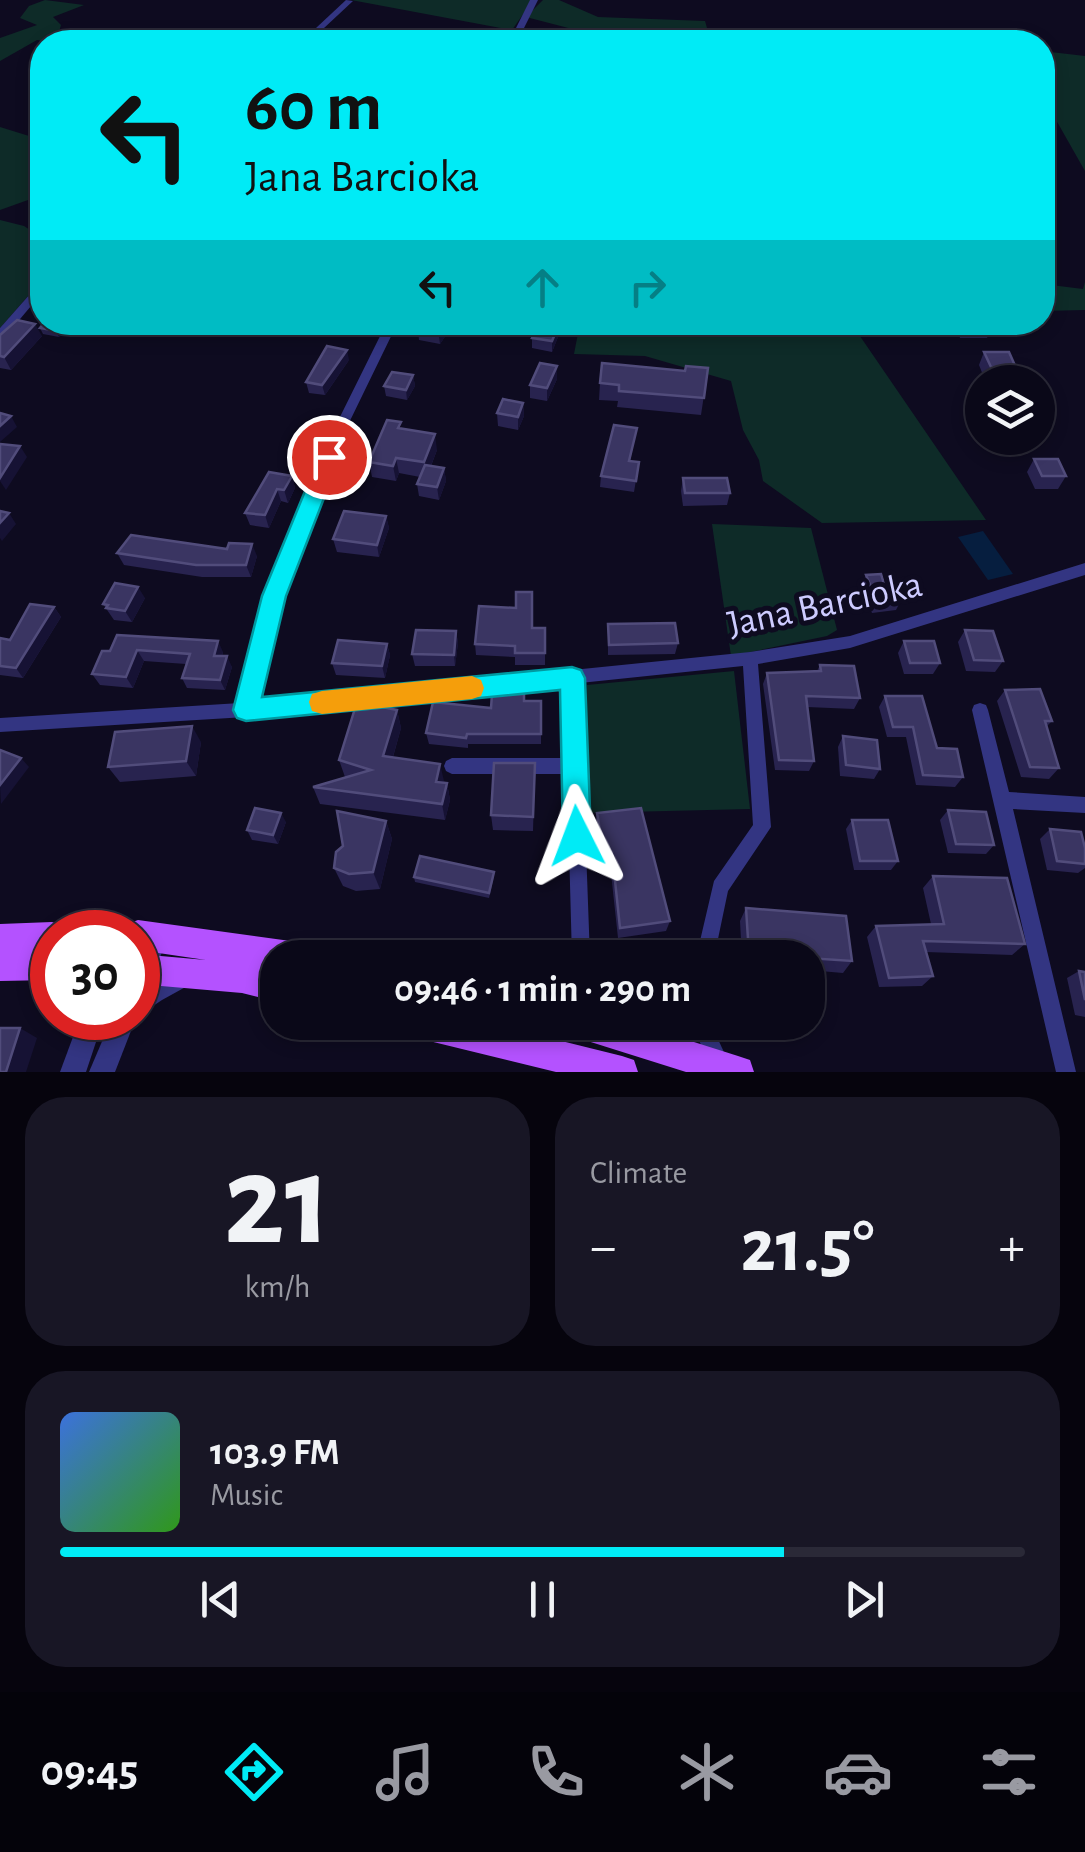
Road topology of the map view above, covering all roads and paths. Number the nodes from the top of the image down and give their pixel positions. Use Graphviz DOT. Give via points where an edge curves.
graph roads {
  1 [pos="534,0"];
  2 [pos="349,1"];
  3 [pos="317,30"];
  4 [pos="519,30"];
  5 [pos="30,301"];
  6 [pos="0,335"];
  7 [pos="387,335"];
  8 [pos="1085,569"];
  9 [pos="750,659"];
  10 [pos="572,678"];
  11 [pos="246,710"];
  12 [pos="980,710"];
  13 [pos="0,725"];
  14 [pos="452,766"];
  15 [pos="573,766"];
  16 [pos="1004,800"];
  17 [pos="1085,805"];
  18 [pos="0,939"];
  19 [pos="580,940"];
  20 [pos="708,940"];
  21 [pos="30,951"];
  22 [pos="160,957"];
  23 [pos="260,958"];
  24 [pos="30,962"];
  25 [pos="160,963"];
  26 [pos="0,966"];
  27 [pos="189,973"];
  28 [pos="260,984"];
  29 [pos="160,987"];
  30 [pos="85,1040"];
  31 [pos="116,1040"];
  32 [pos="481,1040"];
  33 [pos="577,1040"];
  34 [pos="634,1040"];
  35 [pos="711,1040"];
  36 [pos="578,1068"];
  37 [pos="730,1070"];
  38 [pos="74,1072"];
  39 [pos="102,1072"];
  40 [pos="622,1072"];
  41 [pos="1066,1072"];
  1 -- 4 [label="street"];
  2 -- 3 [label="street"];
  5 -- 6 [label="street"];
  7 -- 11 [label="street" via="339,431 274,596"];
  8 -- 9 [label="street, Jana Barcioka" via="850,642"];
  9 -- 10 [label="street, Jana Barcioka"];
  9 -- 20 [label="street" via="762,827 720,887"];
  10 -- 11 [label="street, Jana Barcioka"];
  10 -- 15 [label="street"];
  11 -- 13 [label="street, Jana Barcioka"];
  12 -- 16 [label="street"];
  14 -- 15 [label="street"];
  15 -- 19 [label="street"];
  16 -- 17 [label="street"];
  16 -- 41 [label="street"];
  18 -- 21 [label="main road"];
  22 -- 23 [label="main road"];
  24 -- 26 [label="main road"];
  25 -- 27 [label="main road"];
  27 -- 28 [label="main road"];
  27 -- 29 [label="street"];
  30 -- 38 [label="street"];
  31 -- 39 [label="street"];
  32 -- 36 [label="main road"];
  33 -- 36 [label="street"];
  34 -- 37 [label="main road"];
  35 -- 37 [label="street"];
  36 -- 40 [label="main road"];
}
